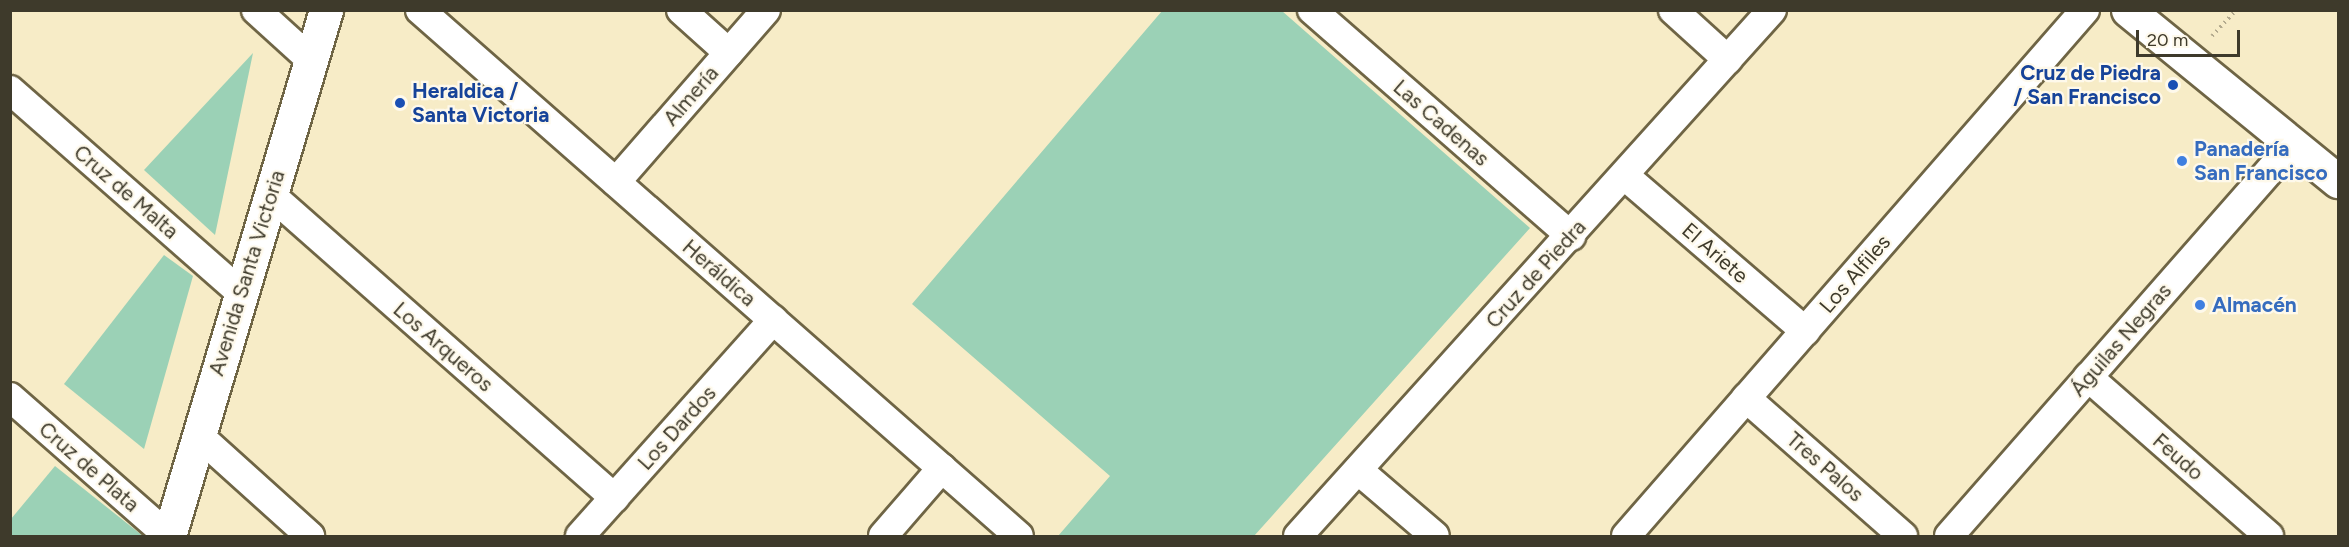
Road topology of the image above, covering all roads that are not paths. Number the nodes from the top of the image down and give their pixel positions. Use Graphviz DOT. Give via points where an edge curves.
graph roads {
  1 [pos="256,10"];
  2 [pos="326,10"];
  3 [pos="420,10"];
  4 [pos="681,10"];
  5 [pos="766,10"];
  6 [pos="1312,10"];
  7 [pos="1672,10"];
  8 [pos="1772,10"];
  9 [pos="2085,10"];
  10 [pos="2128,10"];
  11 [pos="729,53"];
  12 [pos="311,60"];
  13 [pos="1728,60"];
  14 [pos="10,90"];
  15 [pos="2293,144"];
  16 [pos="1625,176"];
  17 [pos="2338,181"];
  18 [pos="616,182"];
  19 [pos="271,195"];
  20 [pos="1571,236"];
  21 [pos="241,293"];
  22 [pos="773,320"];
  23 [pos="1805,331"];
  24 [pos="2088,377"];
  25 [pos="10,397"];
  26 [pos="1746,398"];
  27 [pos="198,435"];
  28 [pos="942,468"];
  29 [pos="1359,470"];
  30 [pos="615,498"];
  31 [pos="169,537"];
  32 [pos="310,537"];
  33 [pos="580,537"];
  34 [pos="883,537"];
  35 [pos="1019,537"];
  36 [pos="1298,537"];
  37 [pos="1435,537"];
  38 [pos="1626,537"];
  39 [pos="1904,537"];
  40 [pos="1949,537"];
  41 [pos="2269,537"];
  1 -- 12 [label="street"];
  2 -- 12 [label="street, Avenida Santa Victoria"];
  3 -- 18 [label="street, Heráldica"];
  4 -- 11 [label="street"];
  5 -- 11 [label="street, Almería"];
  6 -- 20 [label="street, Las Cadenas"];
  7 -- 13 [label="street"];
  8 -- 13 [label="street, Cruz de Piedra"];
  9 -- 23 [label="street, Los Alfiles"];
  10 -- 15 [label="street"];
  11 -- 18 [label="street, Almería"];
  12 -- 19 [label="street, Avenida Santa Victoria"];
  13 -- 16 [label="street, Cruz de Piedra"];
  14 -- 21 [label="street, Cruz de Malta"];
  15 -- 17 [label="street"];
  15 -- 24 [label="street, Águilas Negras"];
  16 -- 20 [label="street, Cruz de Piedra"];
  16 -- 23 [label="street, El Ariete"];
  18 -- 22 [label="street, Heráldica"];
  19 -- 21 [label="street, Avenida Santa Victoria"];
  19 -- 30 [label="street, Los Arqueros"];
  20 -- 29 [label="street, Cruz de Piedra"];
  21 -- 27 [label="street, Avenida Santa Victoria"];
  22 -- 28 [label="street, Heráldica"];
  22 -- 30 [label="street, Los Dardos"];
  23 -- 26 [label="street, Los Alfiles"];
  24 -- 40 [label="street, Águilas Negras"];
  24 -- 41 [label="street, Feudo"];
  25 -- 31 [label="street, Cruz de Plata"];
  26 -- 38 [label="street, Los Alfiles"];
  26 -- 39 [label="street, Tres Palos"];
  27 -- 31 [label="street, Avenida Santa Victoria"];
  27 -- 32 [label="street"];
  28 -- 34 [label="street"];
  28 -- 35 [label="street, Heráldica"];
  29 -- 36 [label="street, Cruz de Piedra"];
  29 -- 37 [label="street"];
  30 -- 33 [label="street, Los Dardos"];
}
